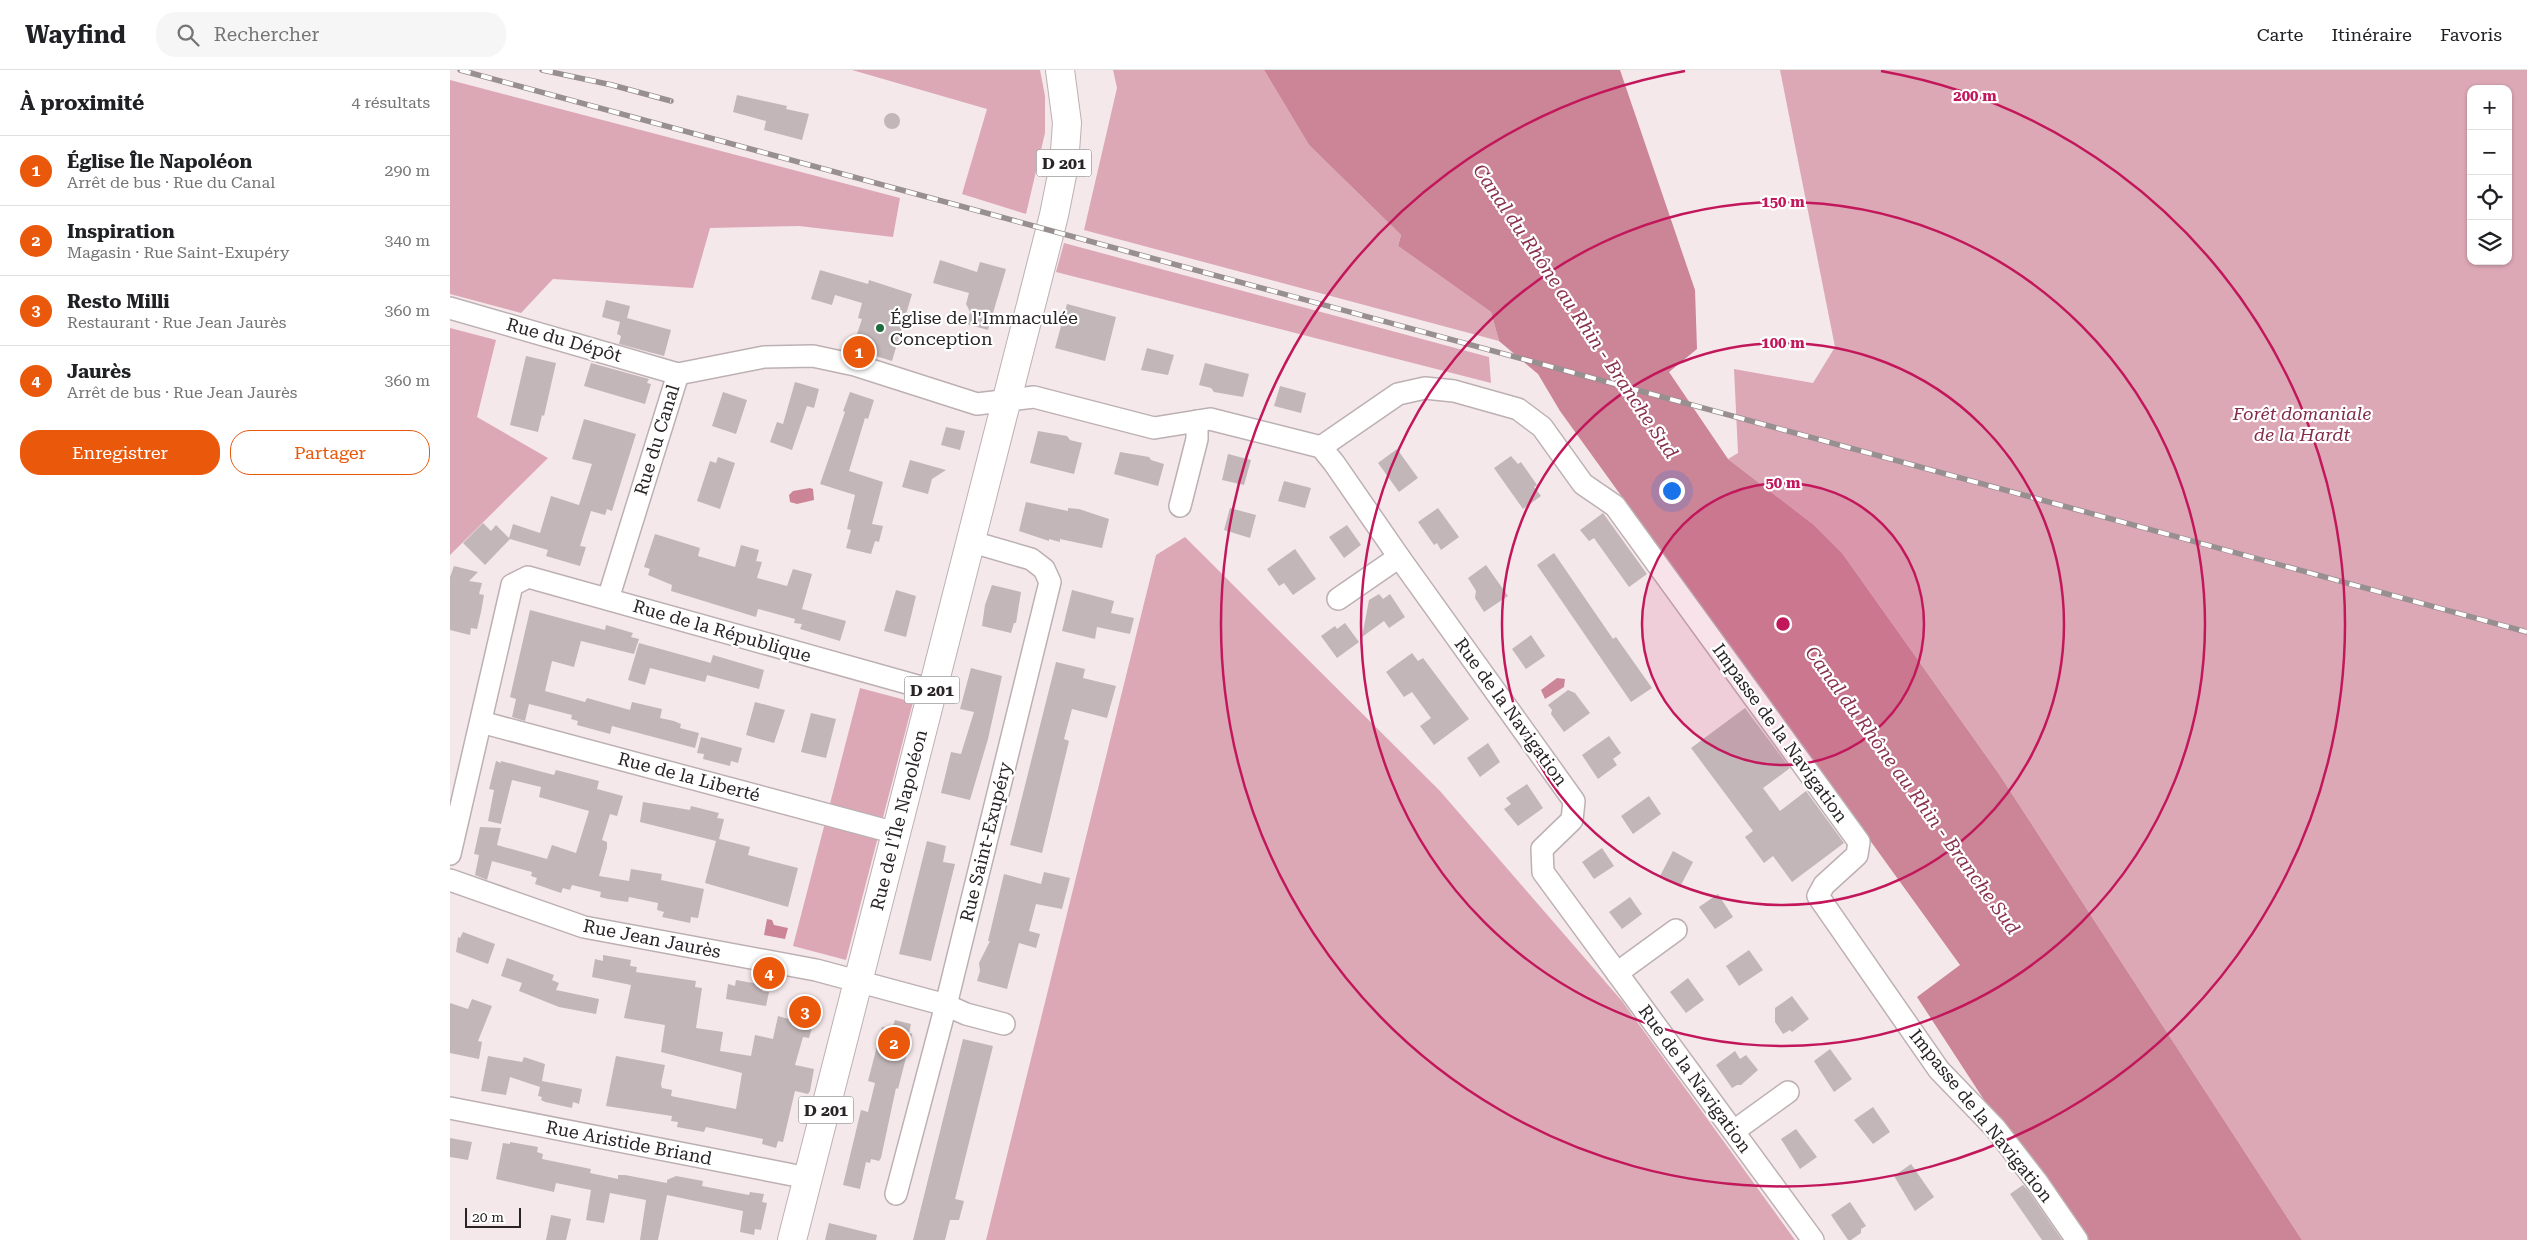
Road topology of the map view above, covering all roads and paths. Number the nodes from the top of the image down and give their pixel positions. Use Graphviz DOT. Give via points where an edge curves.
graph roads {
  1 [pos="1060,70"];
  2 [pos="450,308"];
  3 [pos="678,374"];
  4 [pos="1006,401"];
  5 [pos="1197,421"];
  6 [pos="1320,448"];
  7 [pos="1180,506"];
  8 [pos="969,541"];
  9 [pos="1399,556"];
  10 [pos="608,599"];
  11 [pos="1338,599"];
  12 [pos="932,690"];
  13 [pos="481,722"];
  14 [pos="896,833"];
  15 [pos="450,854"];
  16 [pos="450,880"];
  17 [pos="1676,930"];
  18 [pos="1617,973"];
  19 [pos="860,981"];
  20 [pos="946,1004"];
  21 [pos="1004,1024"];
  22 [pos="1788,1092"];
  23 [pos="450,1108"];
  24 [pos="1734,1131"];
  25 [pos="808,1178"];
  26 [pos="896,1194"];
  27 [pos="792,1240"];
  28 [pos="1813,1240"];
  29 [pos="2077,1240"];
  1 -- 4 [label="main road, Rue de l'Île Napoléon / D 201" via="1067,123 1064,165"];
  2 -- 3 [label="street, Rue du Dépôt"];
  3 -- 4 [label="street, Rue du Canal" via="764,357 813,356 855,365 977,404"];
  3 -- 10 [label="street, Rue du Canal"];
  4 -- 5 [label="street" via="1034,397 1154,428"];
  4 -- 8 [label="main road, Rue de l'Île Napoléon / D 201"];
  5 -- 6 [label="street" via="1210,419"];
  5 -- 7 [label="street" via="1197,439"];
  6 -- 9 [label="street, Rue de la Navigation"];
  6 -- 29 [label="street, Impasse de la Navigation" via="1398,394 1425,388 1454,391 1518,409 1542,427 1583,484 1615,506 1859,842 1857,855 1824,885 1818,896 1939,1070 1995,1128"];
  8 -- 12 [label="main road, Rue de l'Île Napoléon / D 201"];
  8 -- 20 [label="street, Rue Saint-Exupéry" via="1031,559 1044,569 1050,582"];
  9 -- 11 [label="street"];
  9 -- 18 [label="street, Rue de la Navigation" via="1574,801 1572,820 1542,849 1543,872"];
  10 -- 12 [label="street, Rue de la République"];
  10 -- 13 [label="street, Rue de la République" via="528,577 512,585"];
  12 -- 14 [label="main road, Rue de l'Île Napoléon / D 201"];
  13 -- 14 [label="street, Rue de la Liberté"];
  13 -- 15 [label="street"];
  14 -- 19 [label="main road, Rue de l'Île Napoléon / D 201"];
  16 -- 19 [label="street, Rue Jean Jaurès" via="584,927"];
  17 -- 18 [label="street"];
  18 -- 24 [label="street, Rue de la Navigation"];
  19 -- 20 [label="street, Rue Jean Jaurès"];
  19 -- 25 [label="main road, Rue de l'Île Napoléon / D 201"];
  20 -- 21 [label="street, Rue Jean Jaurès" via="966,1014"];
  20 -- 26 [label="street, Rue Saint-Exupéry"];
  22 -- 24 [label="street"];
  23 -- 25 [label="street, Rue Aristide Briand"];
  24 -- 28 [label="street, Rue de la Navigation"];
  25 -- 27 [label="main road, Rue de l'Île Napoléon / D 201"];
}
